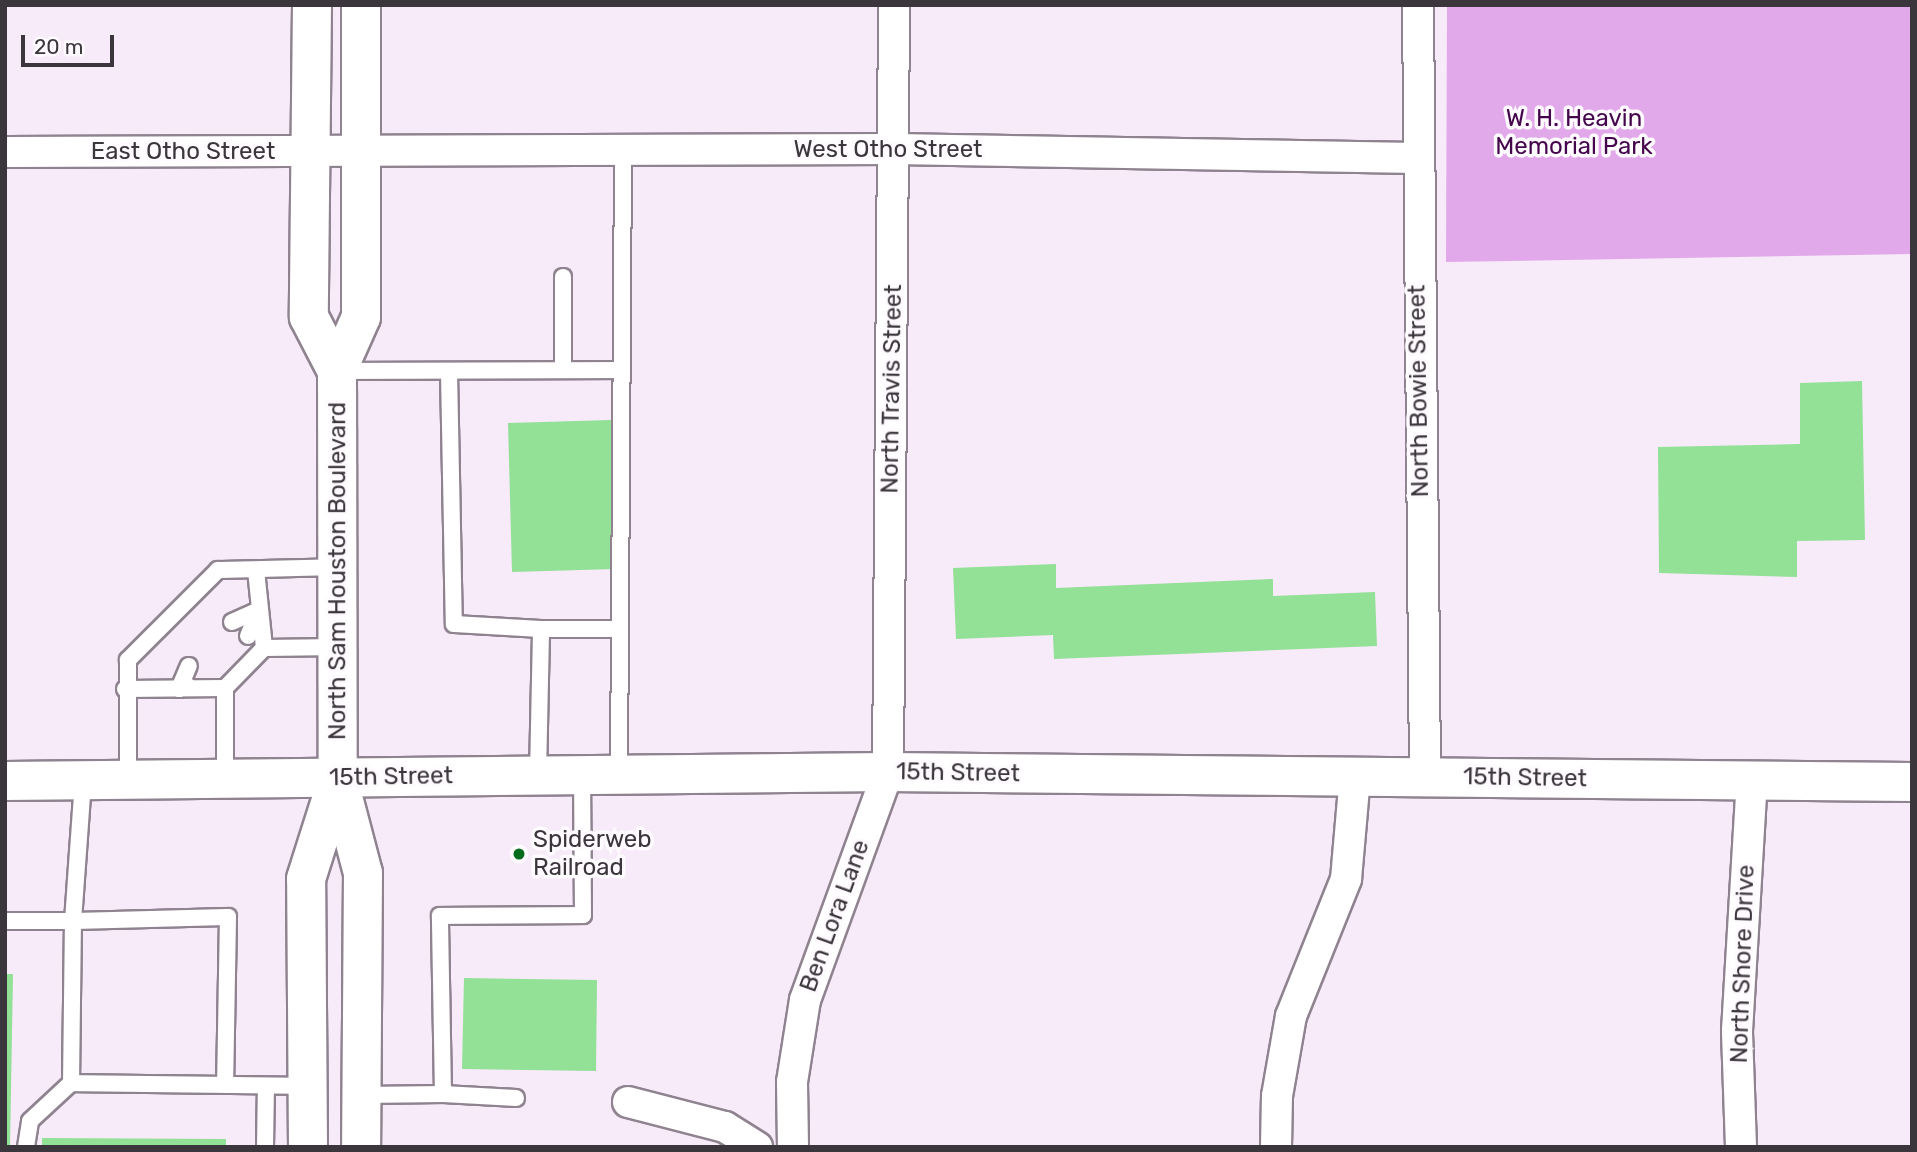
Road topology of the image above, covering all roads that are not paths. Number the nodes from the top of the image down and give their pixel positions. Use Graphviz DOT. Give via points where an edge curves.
graph roads {
  1 [pos="312,5"];
  2 [pos="361,5"];
  3 [pos="894,5"];
  4 [pos="1418,5"];
  5 [pos="894,149"];
  6 [pos="623,150"];
  7 [pos="5,152"];
  8 [pos="311,152"];
  9 [pos="361,152"];
  10 [pos="1416,158"];
  11 [pos="563,277"];
  12 [pos="563,369"];
  13 [pos="622,370"];
  14 [pos="337,371"];
  15 [pos="449,372"];
  16 [pos="338,567"];
  17 [pos="256,570"];
  18 [pos="259,610"];
  19 [pos="232,622"];
  20 [pos="541,629"];
  21 [pos="620,629"];
  22 [pos="248,636"];
  23 [pos="338,647"];
  24 [pos="264,648"];
  25 [pos="189,666"];
  26 [pos="204,681"];
  27 [pos="225,688"];
  28 [pos="125,689"];
  29 [pos="179,689"];
  30 [pos="888,772"];
  31 [pos="601,774"];
  32 [pos="538,775"];
  33 [pos="1355,776"];
  34 [pos="1425,777"];
  35 [pos="128,778"];
  36 [pos="225,778"];
  37 [pos="338,778"];
  38 [pos="5,780"];
  39 [pos="83,781"];
  40 [pos="1752,782"];
  41 [pos="1912,782"];
  42 [pos="5,921"];
  43 [pos="73,921"];
  44 [pos="71,1083"];
  45 [pos="225,1086"];
  46 [pos="266,1086"];
  47 [pos="307,1086"];
  48 [pos="443,1094"];
  49 [pos="363,1095"];
  50 [pos="516,1098"];
  51 [pos="628,1102"];
  52 [pos="26,1147"];
  53 [pos="265,1147"];
  54 [pos="308,1147"];
  55 [pos="361,1147"];
  56 [pos="757,1147"];
  57 [pos="793,1147"];
  58 [pos="1276,1147"];
  59 [pos="1741,1147"];
  1 -- 8 [label="main road, North Sam Houston Boulevard"];
  2 -- 9 [label="main road, North Sam Houston Boulevard"];
  3 -- 5 [label="street, North Travis Street"];
  4 -- 10 [label="street, North Bowie Street"];
  5 -- 6 [label="street, West Otho Street"];
  5 -- 10 [label="street, West Otho Street"];
  5 -- 30 [label="street, North Travis Street"];
  6 -- 9 [label="street, West Otho Street"];
  6 -- 13 [label="lane"];
  7 -- 8 [label="street, East Otho Street"];
  8 -- 9 [label="street, East Otho Street"];
  8 -- 14 [label="main road, North Sam Houston Boulevard" via="309,317"];
  9 -- 14 [label="main road, North Sam Houston Boulevard" via="361,317"];
  10 -- 34 [label="street, North Bowie Street"];
  11 -- 12 [label="lane"];
  12 -- 13 [label="lane"];
  12 -- 15 [label="lane"];
  13 -- 21 [label="lane"];
  14 -- 15 [label="lane"];
  14 -- 16 [label="main road, North Sam Houston Boulevard"];
  15 -- 20 [label="lane" via="453,624"];
  16 -- 17 [label="lane"];
  16 -- 23 [label="main road, North Sam Houston Boulevard"];
  17 -- 18 [label="lane"];
  17 -- 28 [label="lane" via="218,570 128,660"];
  18 -- 19 [label="lane"];
  18 -- 22 [label="lane"];
  18 -- 24 [label="lane"];
  20 -- 21 [label="lane"];
  20 -- 32 [label="lane"];
  21 -- 31 [label="lane"];
  23 -- 24 [label="lane"];
  23 -- 37 [label="main road, North Sam Houston Boulevard"];
  24 -- 27 [label="lane"];
  25 -- 29 [label="lane"];
  26 -- 29 [label="lane"];
  27 -- 29 [label="lane"];
  27 -- 36 [label="lane"];
  28 -- 29 [label="lane"];
  28 -- 35 [label="lane"];
  30 -- 31 [label="main road, 15th Street"];
  30 -- 33 [label="main road, 15th Street"];
  30 -- 57 [label="street, Ben Lora Lane" via="805,1000 792,1082"];
  31 -- 32 [label="main road, 15th Street"];
  31 -- 48 [label="lane" via="583,915 440,916"];
  32 -- 37 [label="main road, 15th Street"];
  33 -- 34 [label="main road, 15th Street"];
  33 -- 58 [label="street" via="1346,880 1291,1016 1276,1096"];
  34 -- 40 [label="main road, 15th Street"];
  35 -- 36 [label="main road, 15th Street"];
  35 -- 39 [label="main road, 15th Street"];
  36 -- 37 [label="main road, 15th Street"];
  37 -- 47 [label="main road" via="306,879"];
  37 -- 49 [label="main road, North Sam Houston Boulevard" via="363,873"];
  38 -- 39 [label="main road, 15th Street"];
  39 -- 43 [label="lane"];
  40 -- 41 [label="main road, 15th Street"];
  40 -- 59 [label="street, North Shore Drive" via="1737,1031"];
  42 -- 43 [label="lane"];
  43 -- 44 [label="lane"];
  43 -- 45 [label="lane" via="228,917"];
  44 -- 45 [label="lane"];
  44 -- 52 [label="lane" via="30,1121"];
  45 -- 46 [label="lane"];
  46 -- 47 [label="lane"];
  46 -- 53 [label="lane"];
  47 -- 54 [label="main road"];
  48 -- 49 [label="lane"];
  48 -- 50 [label="lane"];
  49 -- 55 [label="main road, North Sam Houston Boulevard"];
  51 -- 56 [label="street" via="725,1127"];
}
